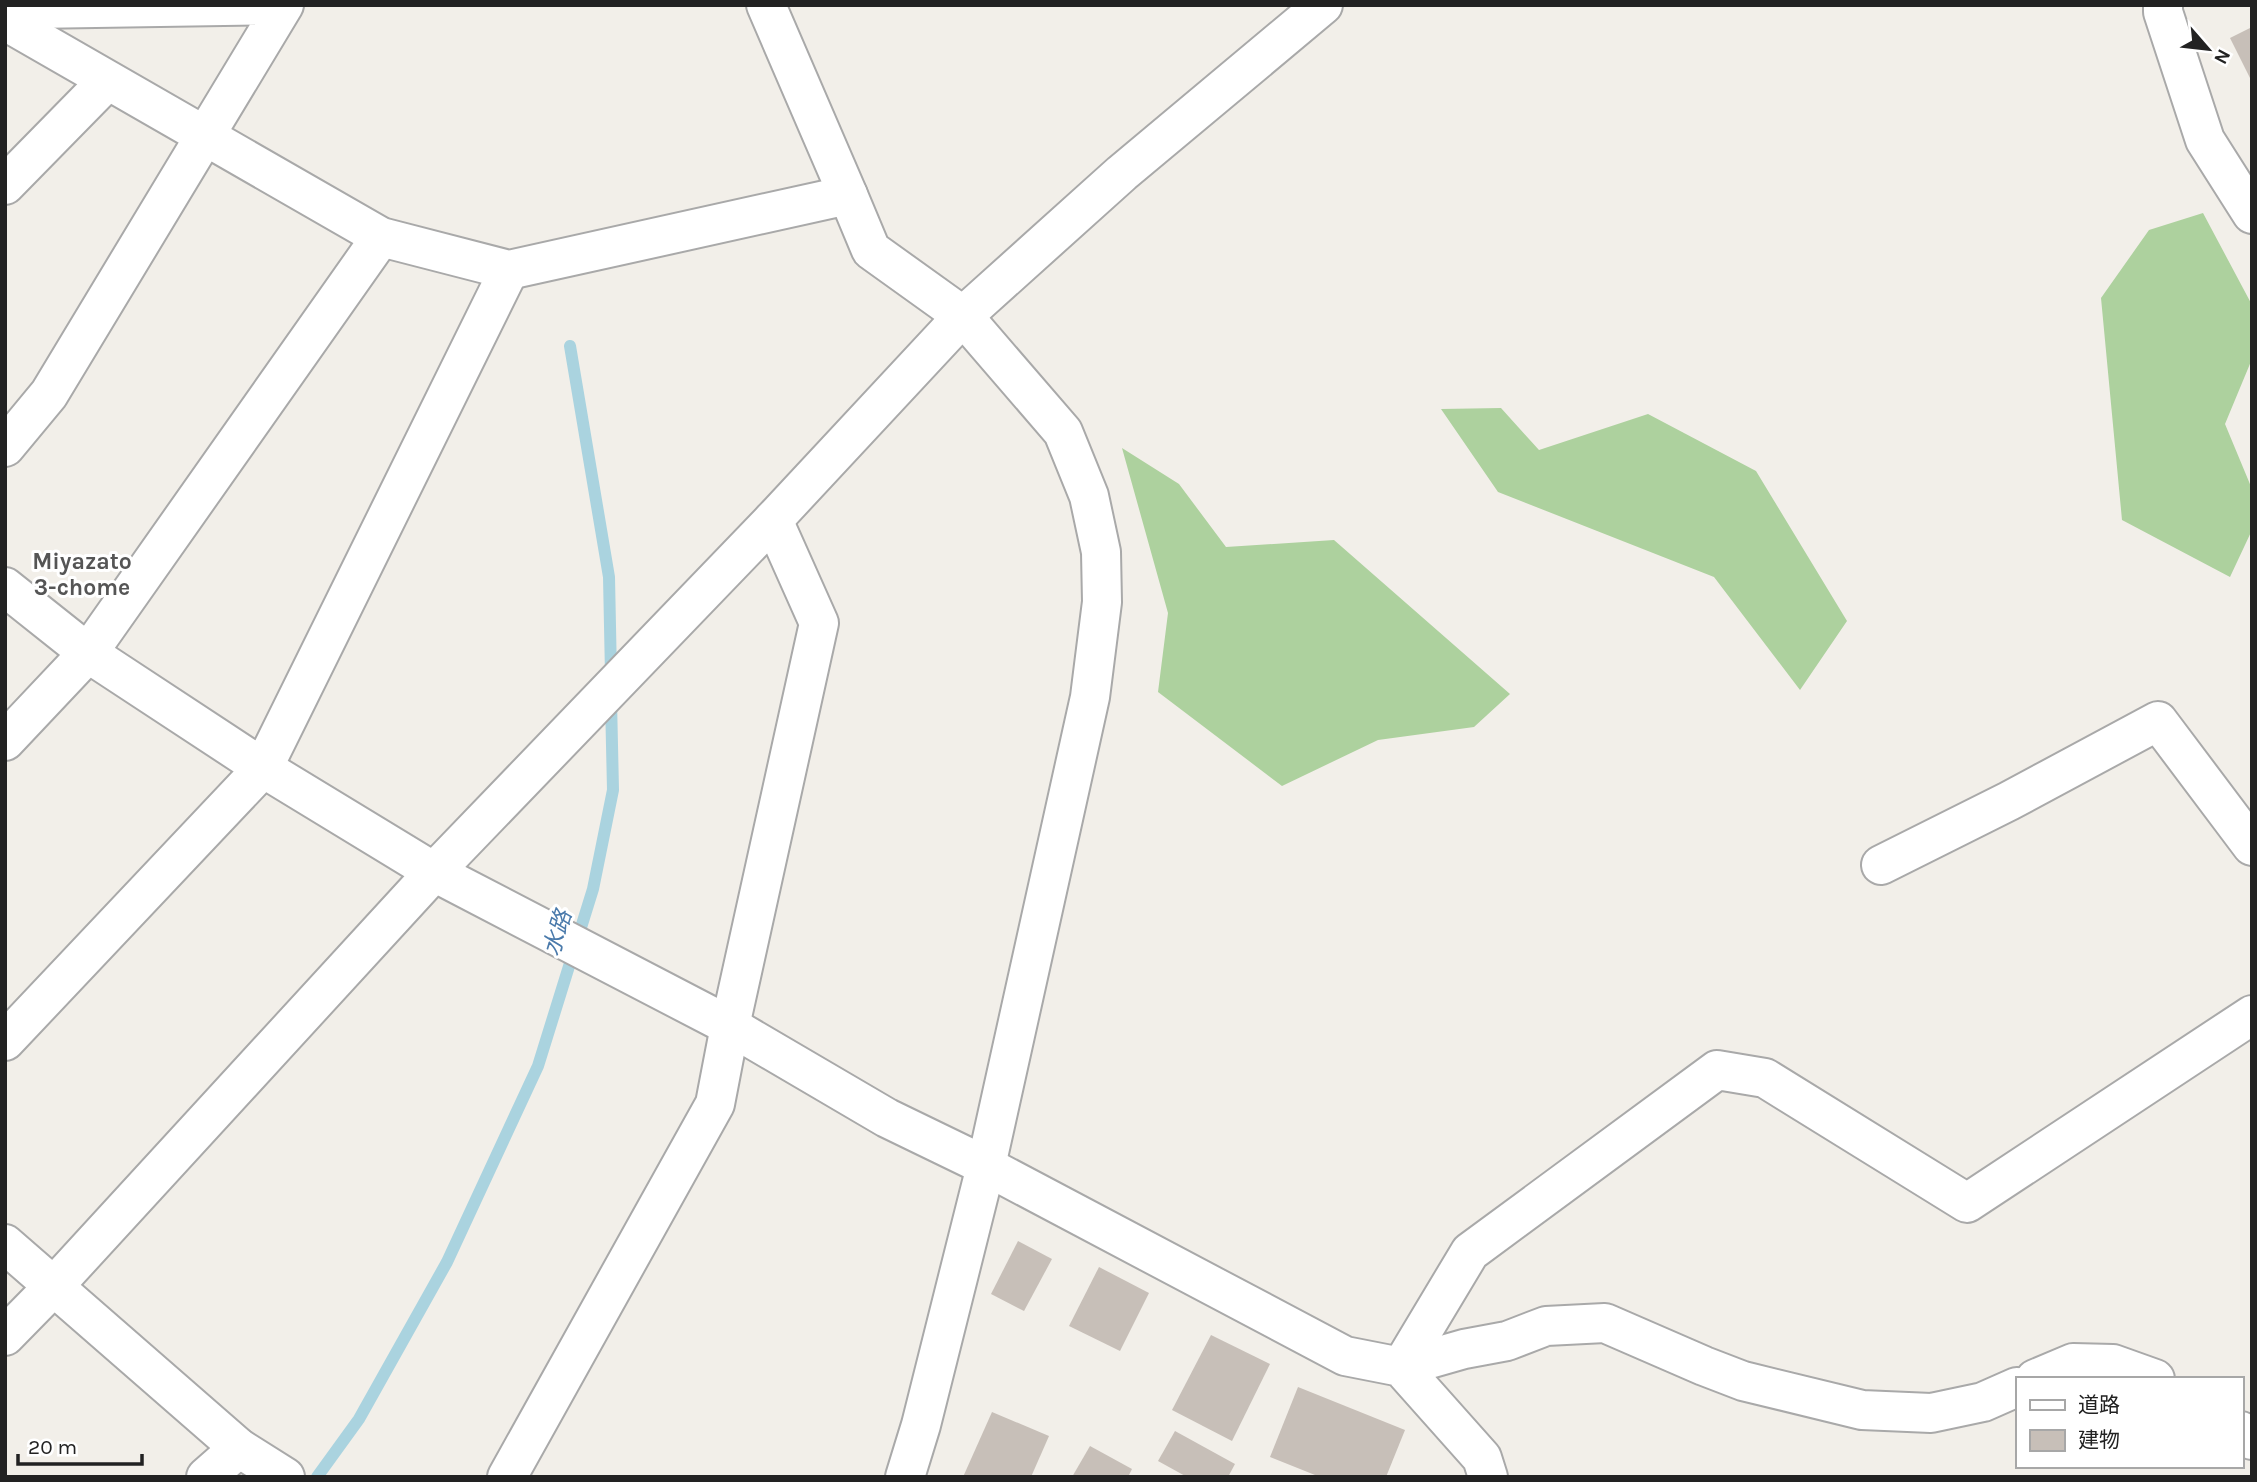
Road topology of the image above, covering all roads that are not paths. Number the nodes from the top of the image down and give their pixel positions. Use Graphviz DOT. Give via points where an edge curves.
graph roads {
  1 [pos="766,5"];
  2 [pos="1323,5"];
  3 [pos="2163,5"];
  4 [pos="7,21"];
  5 [pos="107,80"];
  6 [pos="205,137"];
  7 [pos="5,185"];
  8 [pos="848,195"];
  9 [pos="2252,214"];
  10 [pos="381,237"];
  11 [pos="509,270"];
  12 [pos="963,316"];
  13 [pos="5,447"];
  14 [pos="774,520"];
  15 [pos="5,587"];
  16 [pos="88,653"];
  17 [pos="5,741"];
  18 [pos="263,768"];
  19 [pos="2252,846"];
  20 [pos="1881,865"];
  21 [pos="434,872"];
  22 [pos="2252,1015"];
  23 [pos="730,1026"];
  24 [pos="5,1041"];
  25 [pos="986,1166"];
  26 [pos="5,1244"];
  27 [pos="54,1286"];
  28 [pos="5,1336"];
  29 [pos="1401,1367"];
  30 [pos="2040,1377"];
  31 [pos="2149,1377"];
  32 [pos="2016,1387"];
  33 [pos="239,1448"];
  34 [pos="206,1477"];
  35 [pos="285,1477"];
  36 [pos="507,1477"];
  37 [pos="905,1477"];
  38 [pos="1488,1477"];
  1 -- 8 [label="street"];
  2 -- 12 [label="street" via="1122,173"];
  3 -- 9 [label="street" via="2205,140"];
  4 -- 5 [label="street"];
  4 -- 6 [label="street" via="32,9 284,5"];
  5 -- 6 [label="street"];
  5 -- 7 [label="street"];
  6 -- 10 [label="street"];
  6 -- 13 [label="street" via="49,394"];
  8 -- 11 [label="street"];
  8 -- 12 [label="street" via="871,250"];
  10 -- 11 [label="street"];
  10 -- 16 [label="street"];
  11 -- 18 [label="street"];
  12 -- 14 [label="street"];
  12 -- 25 [label="street" via="1063,432 1089,496 1101,552 1102,602 1090,697"];
  14 -- 21 [label="street"];
  14 -- 23 [label="street" via="819,623"];
  15 -- 16 [label="street"];
  16 -- 17 [label="street"];
  16 -- 18 [label="street"];
  18 -- 21 [label="street"];
  18 -- 24 [label="street"];
  19 -- 20 [label="street" via="2158,721"];
  21 -- 23 [label="street"];
  21 -- 27 [label="street"];
  22 -- 29 [label="street" via="1967,1203 1765,1078 1717,1070 1470,1252"];
  23 -- 25 [label="street" via="887,1118"];
  23 -- 36 [label="street" via="715,1104"];
  25 -- 29 [label="street" via="1345,1356"];
  25 -- 37 [label="street"];
  26 -- 27 [label="street"];
  27 -- 28 [label="street"];
  27 -- 33 [label="street"];
  29 -- 32 [label="street" via="1546,1326 1605,1323 1743,1381 1862,1410 1931,1413 1983,1402"];
  29 -- 38 [label="street" via="1482,1458"];
  30 -- 31 [label="street" via="2073,1363 2113,1364"];
  33 -- 34 [label="street"];
  33 -- 35 [label="street"];
}
